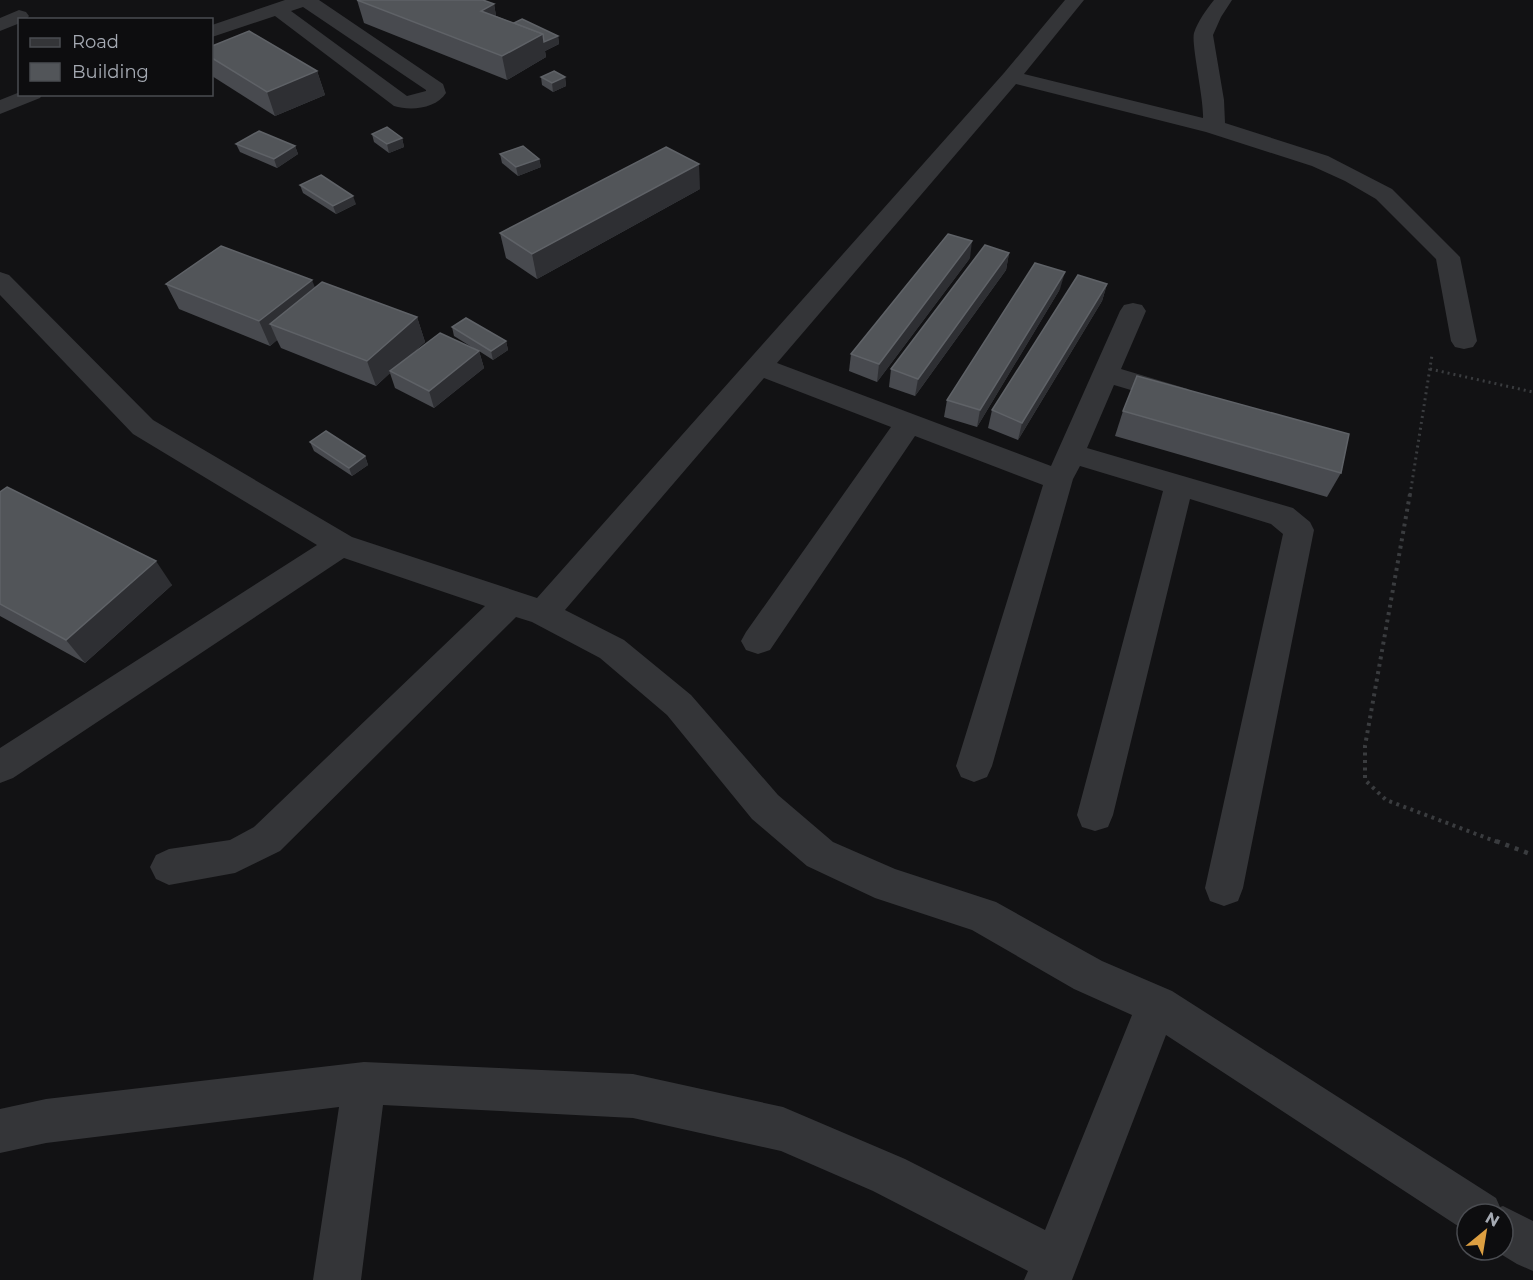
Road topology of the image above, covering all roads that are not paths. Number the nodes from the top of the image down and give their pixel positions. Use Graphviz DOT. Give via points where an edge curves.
graph roads {
  1 [pos="1075,0"];
  2 [pos="1223,0"];
  3 [pos="295,2"];
  4 [pos="20,16"];
  5 [pos="0,25"];
  6 [pos="213,31"];
  7 [pos="1011,77"];
  8 [pos="28,96"];
  9 [pos="0,108"];
  10 [pos="1214,127"];
  11 [pos="0,280"];
  12 [pos="1132,311"];
  13 [pos="1464,341"];
  14 [pos="759,366"];
  15 [pos="1105,373"];
  16 [pos="1204,403"];
  17 [pos="909,423"];
  18 [pos="1064,466"];
  19 [pos="1179,485"];
  20 [pos="341,545"];
  21 [pos="527,608"];
  22 [pos="758,641"];
  23 [pos="974,766"];
  24 [pos="0,767"];
  25 [pos="1095,815"];
  26 [pos="169,867"];
  27 [pos="1224,888"];
  28 [pos="1156,1005"];
  29 [pos="364,1083"];
  30 [pos="0,1131"];
  31 [pos="1461,1202"];
  32 [pos="1515,1237"];
  33 [pos="1533,1248"];
  34 [pos="1052,1270"];
  35 [pos="337,1280"];
  1 -- 7 [label="street"];
  2 -- 10 [label="street" via="1203,34 1214,100"];
  3 -- 3 [label="street" via="401,102 409,104 436,93 436,88"];
  3 -- 6 [label="street"];
  4 -- 5 [label="street"];
  7 -- 10 [label="street"];
  7 -- 14 [label="street"];
  8 -- 9 [label="street"];
  10 -- 13 [label="street" via="1320,161 1384,194 1448,257"];
  11 -- 20 [label="street" via="143,427"];
  12 -- 15 [label="street"];
  14 -- 17 [label="street"];
  14 -- 21 [label="street"];
  15 -- 16 [label="street"];
  15 -- 18 [label="street"];
  17 -- 18 [label="street"];
  17 -- 22 [label="street"];
  18 -- 19 [label="street"];
  18 -- 23 [label="street"];
  19 -- 25 [label="street"];
  19 -- 27 [label="street" via="1282,516 1299,530"];
  20 -- 21 [label="street"];
  20 -- 24 [label="street"];
  21 -- 26 [label="street" via="267,839 235,856"];
  21 -- 28 [label="street" via="612,649 679,705 765,807 820,854 889,885 982,915 1088,975"];
  28 -- 31 [label="street"];
  28 -- 34 [label="street"];
  29 -- 30 [label="street" via="46,1121"];
  29 -- 34 [label="street" via="633,1096 783,1129 890,1174"];
  29 -- 35 [label="street"];
  32 -- 33 [label="street"];
}
